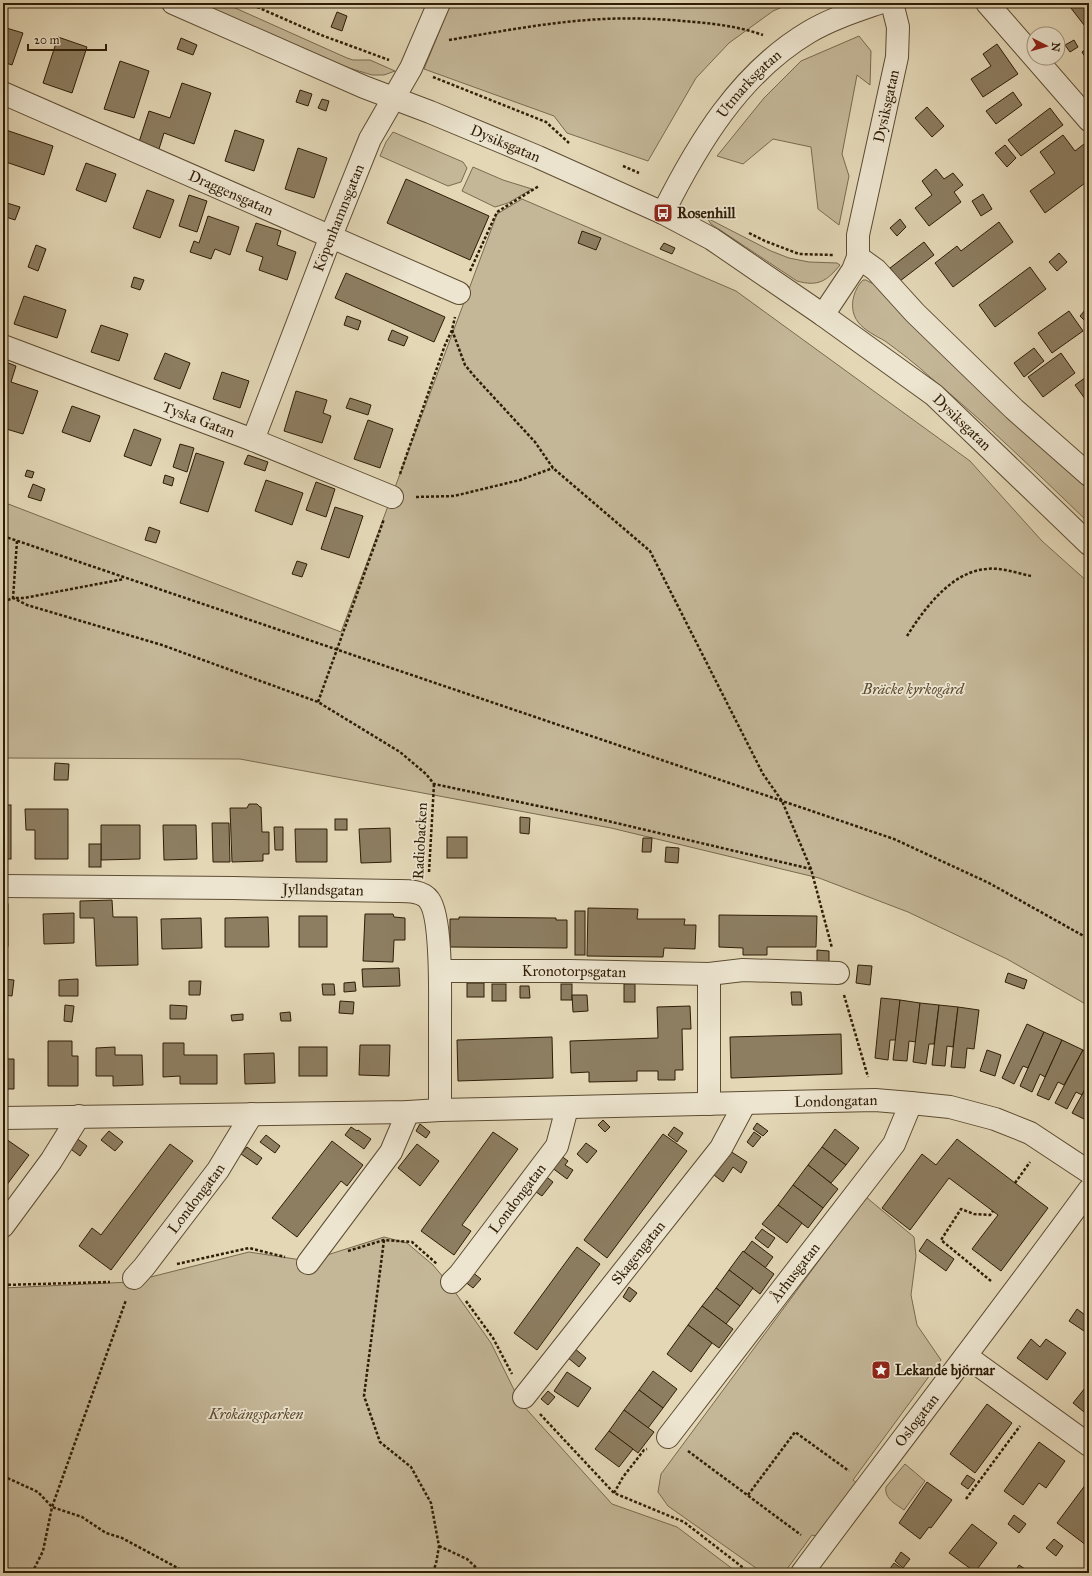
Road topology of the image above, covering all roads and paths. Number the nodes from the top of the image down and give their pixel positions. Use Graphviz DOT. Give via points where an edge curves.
graph roads {
  1 [pos="173,3"];
  2 [pos="439,3"];
  3 [pos="879,3"];
  4 [pos="892,3"];
  5 [pos="987,3"];
  6 [pos="442,41"];
  7 [pos="788,45"];
  8 [pos="3,93"];
  9 [pos="394,98"];
  10 [pos="1089,120"];
  11 [pos="539,186"];
  12 [pos="663,213"];
  13 [pos="330,236"];
  14 [pos="858,257"];
  15 [pos="459,293"];
  16 [pos="823,315"];
  17 [pos="452,330"];
  18 [pos="3,346"];
  19 [pos="253,440"];
  20 [pos="553,468"];
  21 [pos="1089,475"];
  22 [pos="392,497"];
  23 [pos="3,536"];
  24 [pos="17,541"];
  25 [pos="1089,544"];
  26 [pos="1031,576"];
  27 [pos="126,579"];
  28 [pos="13,598"];
  29 [pos="3,602"];
  30 [pos="907,636"];
  31 [pos="337,651"];
  32 [pos="318,702"];
  33 [pos="434,784"];
  34 [pos="782,801"];
  35 [pos="811,870"];
  36 [pos="3,886"];
  37 [pos="428,898"];
  38 [pos="1089,939"];
  39 [pos="440,970"];
  40 [pos="838,973"];
  41 [pos="709,974"];
  42 [pos="875,1100"];
  43 [pos="745,1103"];
  44 [pos="911,1103"];
  45 [pos="710,1104"];
  46 [pos="567,1108"];
  47 [pos="440,1110"];
  48 [pos="408,1112"];
  49 [pos="252,1114"];
  50 [pos="79,1116"];
  51 [pos="3,1118"];
  52 [pos="1089,1172"];
  53 [pos="1089,1190"];
  54 [pos="994,1211"];
  55 [pos="3,1226"];
  56 [pos="384,1240"];
  57 [pos="308,1263"];
  58 [pos="176,1265"];
  59 [pos="134,1278"];
  60 [pos="452,1282"];
  61 [pos="3,1285"];
  62 [pos="1010,1297"];
  63 [pos="966,1356"];
  64 [pos="524,1397"];
  65 [pos="1035,1406"];
  66 [pos="668,1437"];
  67 [pos="1089,1445"];
  68 [pos="3,1476"];
  69 [pos="868,1484"];
  70 [pos="614,1493"];
  71 [pos="748,1495"];
  72 [pos="966,1499"];
  73 [pos="52,1507"];
  74 [pos="439,1546"];
  75 [pos="820,1549"];
  76 [pos="32,1573"];
  77 [pos="187,1573"];
  78 [pos="432,1573"];
  79 [pos="482,1573"];
  80 [pos="750,1573"];
  81 [pos="802,1573"];
  1 -- 9 [label="street, Dysiksgatan" via="364,88"];
  2 -- 9 [label="street, Köpenhamnsgatan" via="411,68"];
  3 -- 7 [label="street, Utmarksgatan" via="841,17"];
  4 -- 14 [label="street, Dysiksgatan" via="898,27 897,57 858,235"];
  5 -- 10 [label="street"];
  6 -- 7 [label="path" via="576,21 616,19 720,24 744,28"];
  7 -- 12 [label="street, Utmarksgatan" via="758,71 728,104 706,134"];
  8 -- 13 [label="street, Draggensgatan"];
  9 -- 12 [label="street, Dysiksgatan" via="538,157"];
  9 -- 13 [label="street, Köpenhamnsgatan" via="370,139"];
  11 -- 15 [label="path" via="497,212"];
  12 -- 16 [label="street, Dysiksgatan" via="712,239"];
  13 -- 15 [label="street, Draggensgatan"];
  13 -- 19 [label="street, Köpenhamnsgatan"];
  14 -- 16 [label="street, Dysiksgatan" via="853,270"];
  14 -- 21 [label="street" via="876,270 915,313 1014,409"];
  15 -- 17 [label="path"];
  16 -- 25 [label="street, Dysiksgatan" via="934,395"];
  17 -- 20 [label="path" via="466,365 536,442"];
  17 -- 22 [label="path"];
  18 -- 19 [label="street, Tyska Gatan"];
  19 -- 22 [label="street, Tyska Gatan"];
  20 -- 22 [label="path" via="520,480 454,496"];
  20 -- 34 [label="path" via="650,551 763,774"];
  22 -- 31 [label="path"];
  23 -- 24 [label="path"];
  24 -- 27 [label="path"];
  24 -- 28 [label="path"];
  26 -- 30 [label="path" via="996,569 985,569 964,575 934,599"];
  27 -- 28 [label="path"];
  27 -- 31 [label="path"];
  28 -- 29 [label="path"];
  28 -- 32 [label="path" via="27,605 162,645"];
  31 -- 32 [label="path"];
  31 -- 34 [label="path"];
  32 -- 33 [label="path" via="400,752"];
  33 -- 35 [label="path" via="595,818"];
  33 -- 37 [label="path, Radiobacken"];
  34 -- 35 [label="path"];
  34 -- 38 [label="path" via="894,839 989,883"];
  35 -- 40 [label="path"];
  36 -- 37 [label="street, Jyllandsgatan" via="395,891 420,893"];
  37 -- 39 [label="street" via="436,920"];
  39 -- 41 [label="street, Kronotorpsgatan"];
  39 -- 47 [label="street"];
  40 -- 41 [label="street, Kronotorpsgatan" via="743,970"];
  40 -- 42 [label="path"];
  41 -- 45 [label="street"];
  42 -- 43 [label="street, Londongatan"];
  42 -- 44 [label="street, Londongatan"];
  43 -- 45 [label="street, Londongatan"];
  43 -- 64 [label="street, Skagengatan" via="720,1148"];
  44 -- 52 [label="street, Londongatan" via="950,1107 995,1119 1030,1133"];
  44 -- 66 [label="street, Århusgatan" via="894,1144"];
  45 -- 46 [label="street, Londongatan"];
  46 -- 47 [label="street, Londongatan"];
  46 -- 60 [label="street, Londongatan" via="557,1146"];
  47 -- 48 [label="street, Londongatan"];
  48 -- 49 [label="street, Londongatan"];
  48 -- 57 [label="street" via="390,1152"];
  49 -- 50 [label="street, Londongatan"];
  49 -- 59 [label="street, Londongatan" via="218,1170"];
  50 -- 51 [label="street, Londongatan"];
  50 -- 55 [label="street" via="51,1161"];
  53 -- 62 [label="street, Oslogatan"];
  54 -- 62 [label="path" via="990,1215 974,1214 961,1209 941,1240"];
  56 -- 57 [label="path"];
  56 -- 60 [label="path" via="412,1242 434,1260"];
  56 -- 74 [label="path" via="364,1396 380,1442 411,1468 431,1503"];
  57 -- 58 [label="path" via="249,1248"];
  59 -- 61 [label="path" via="127,1281"];
  59 -- 73 [label="path"];
  60 -- 64 [label="path" via="493,1338"];
  62 -- 63 [label="street, Oslogatan" via="978,1330"];
  63 -- 65 [label="street"];
  63 -- 69 [label="street, Oslogatan"];
  64 -- 70 [label="path"];
  65 -- 67 [label="street"];
  65 -- 72 [label="path"];
  66 -- 70 [label="path" via="644,1450 622,1477"];
  66 -- 71 [label="path"];
  68 -- 73 [label="path" via="38,1492"];
  69 -- 71 [label="path" via="795,1432"];
  69 -- 75 [label="street, Oslogatan"];
  70 -- 80 [label="path" via="684,1522"];
  71 -- 75 [label="path"];
  73 -- 76 [label="path" via="43,1551"];
  73 -- 77 [label="path" via="82,1517 106,1533 122,1538"];
  74 -- 78 [label="path"];
  74 -- 79 [label="path" via="467,1559"];
  75 -- 81 [label="street, Oslogatan"];
}
